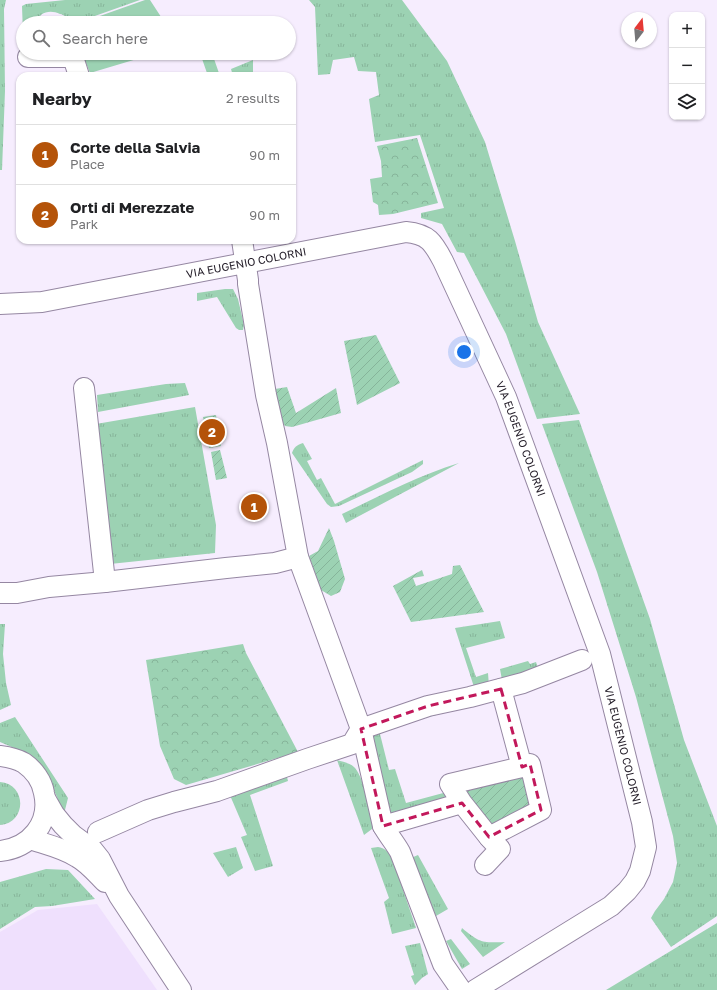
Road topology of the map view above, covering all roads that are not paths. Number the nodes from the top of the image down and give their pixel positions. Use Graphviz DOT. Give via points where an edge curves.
graph roads {
  1 [pos="74,60"];
  2 [pos="78,72"];
  3 [pos="243,244"];
  4 [pos="246,263"];
  5 [pos="0,304"];
  6 [pos="84,388"];
  7 [pos="298,557"];
  8 [pos="105,582"];
  9 [pos="0,593"];
  10 [pos="582,660"];
  11 [pos="501,689"];
  12 [pos="361,730"];
  13 [pos="0,756"];
  14 [pos="522,767"];
  15 [pos="46,800"];
  16 [pos="462,803"];
  17 [pos="383,826"];
  18 [pos="98,832"];
  19 [pos="489,838"];
  20 [pos="30,839"];
  21 [pos="0,851"];
  22 [pos="485,864"];
  23 [pos="119,896"];
  24 [pos="181,990"];
  25 [pos="461,990"];
  26 [pos="475,990"];
  1 -- 2 [label="street"];
  3 -- 4 [label="street"];
  4 -- 5 [label="street, VIA EUGENIO COLORNI" via="42,302"];
  4 -- 7 [label="street" via="266,395"];
  4 -- 26 [label="street, VIA EUGENIO COLORNI" via="406,232 415,233 431,241 443,261 506,397 600,654 642,822 646,847 640,871 635,882 610,906"];
  6 -- 8 [label="street"];
  7 -- 8 [label="street" via="275,563"];
  7 -- 12 [label="street"];
  8 -- 9 [label="street"];
  10 -- 11 [label="street"];
  11 -- 12 [label="street" via="428,706"];
  11 -- 14 [label="street"];
  12 -- 17 [label="street"];
  12 -- 18 [label="street" via="352,744 217,791 152,809"];
  13 -- 15 [label="street" via="23,763 33,771 43,786"];
  14 -- 16 [label="street" via="450,784"];
  14 -- 19 [label="street" via="530,764 541,810"];
  15 -- 20 [label="street" via="42,821"];
  15 -- 23 [label="street" via="63,825 92,849"];
  16 -- 17 [label="street"];
  16 -- 19 [label="street"];
  17 -- 25 [label="street" via="400,852 443,964"];
  19 -- 22 [label="street" via="500,849"];
  20 -- 21 [label="street" via="17,847"];
  20 -- 23 [label="street" via="76,856"];
  23 -- 24 [label="street"];
}
